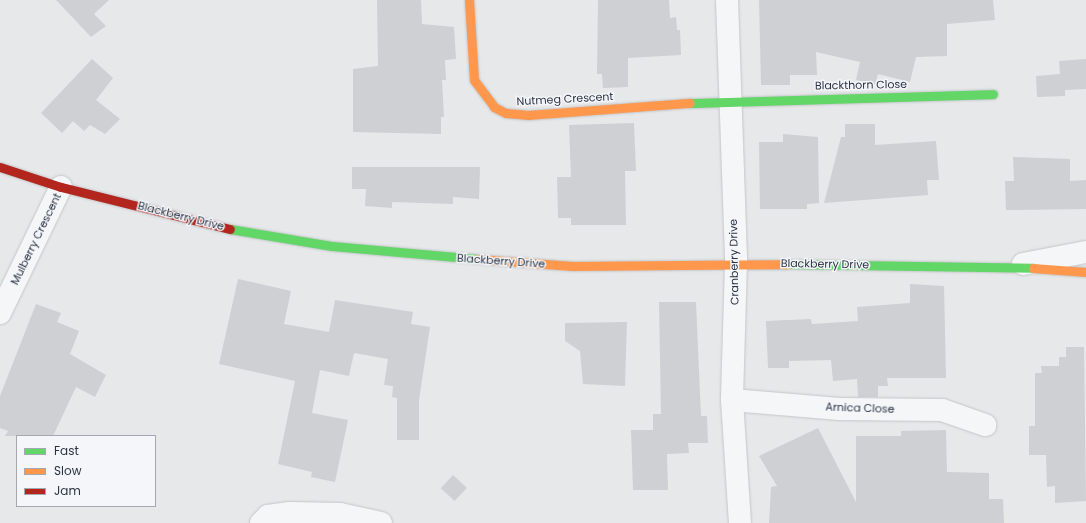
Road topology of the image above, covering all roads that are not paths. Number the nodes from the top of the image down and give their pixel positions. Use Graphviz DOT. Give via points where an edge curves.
graph roads {
  1 [pos="469,0"];
  2 [pos="728,0"];
  3 [pos="993,94"];
  4 [pos="728,100"];
  5 [pos="0,167"];
  6 [pos="61,187"];
  7 [pos="1086,252"];
  8 [pos="736,263"];
  9 [pos="1012,266"];
  10 [pos="1086,272"];
  11 [pos="0,313"];
  12 [pos="732,400"];
  13 [pos="985,425"];
  14 [pos="261,523"];
  15 [pos="381,523"];
  16 [pos="740,523"];
  1 -- 4 [label="street, Nutmeg Crescent" via="474,80 494,107 506,113 528,115"];
  2 -- 4 [label="street, Cranberry Drive"];
  3 -- 4 [label="street, Blackthorn Close"];
  4 -- 8 [label="street, Cranberry Drive"];
  5 -- 6 [label="street, Blackberry Drive"];
  6 -- 8 [label="street, Blackberry Drive" via="225,228 332,246 573,266"];
  6 -- 11 [label="street, Mulberry Crescent"];
  7 -- 9 [label="street, Blackberry Drive"];
  8 -- 9 [label="street, Blackberry Drive"];
  8 -- 12 [label="street, Cranberry Drive"];
  9 -- 10 [label="street, Blackberry Drive"];
  12 -- 13 [label="street, Arnica Close" via="840,409 942,410"];
  12 -- 16 [label="street, Cranberry Drive"];
  14 -- 15 [label="street" via="268,516 290,513 340,514"];
}
